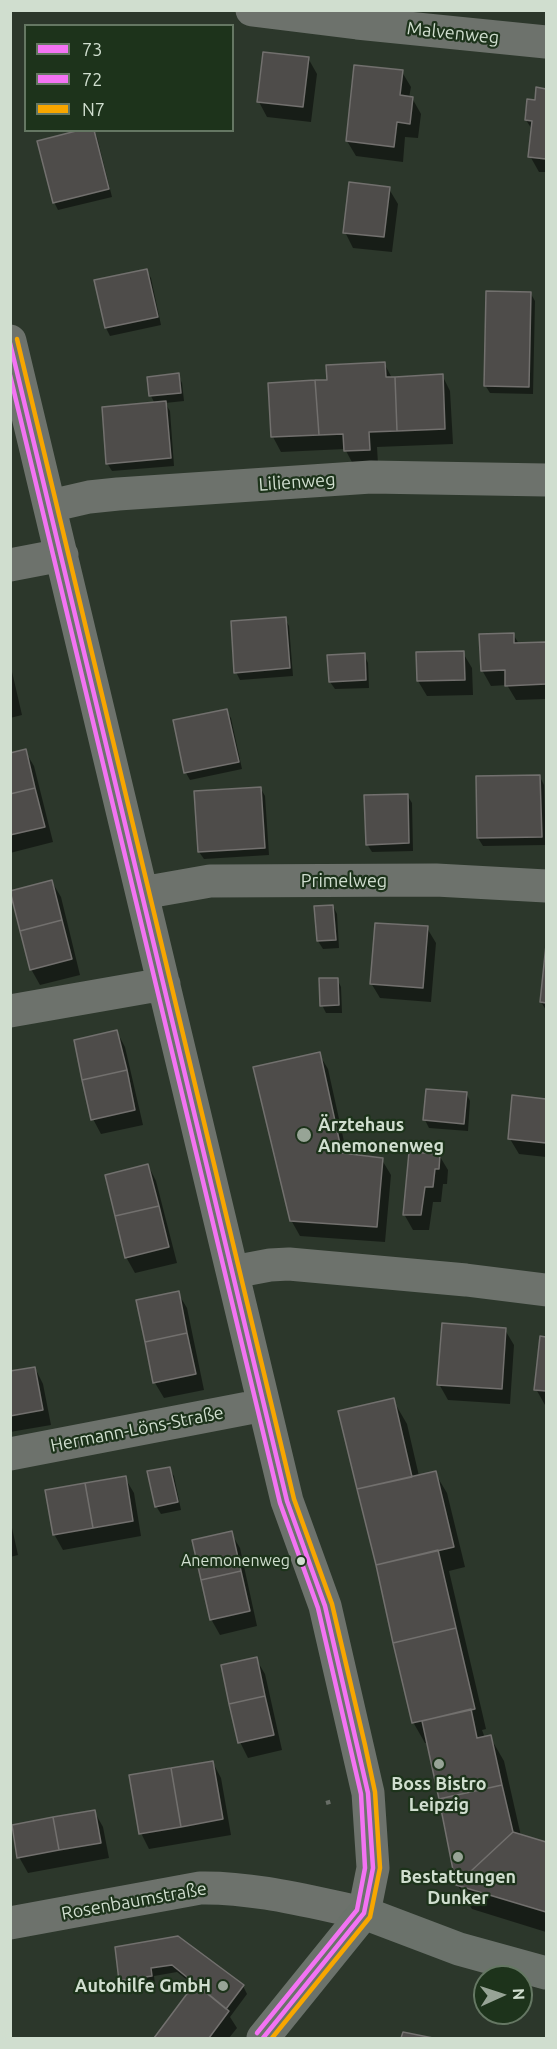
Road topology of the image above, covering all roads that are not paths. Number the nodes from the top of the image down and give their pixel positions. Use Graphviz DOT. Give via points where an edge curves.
graph roads {
  1 [pos="252,10"];
  2 [pos="546,42"];
  3 [pos="10,341"];
  4 [pos="546,480"];
  5 [pos="50,506"];
  6 [pos="62,555"];
  7 [pos="10,565"];
  8 [pos="546,886"];
  9 [pos="142,893"];
  10 [pos="164,984"];
  11 [pos="10,1011"];
  12 [pos="233,1272"];
  13 [pos="546,1290"];
  14 [pos="264,1405"];
  15 [pos="10,1454"];
  16 [pos="364,1913"];
  17 [pos="10,1923"];
  18 [pos="546,1973"];
  19 [pos="263,2038"];
  1 -- 2 [label="street, Malvenweg"];
  3 -- 5 [label="street"];
  4 -- 5 [label="street, Lilienweg" via="371,477 118,494"];
  5 -- 6 [label="street"];
  6 -- 7 [label="street"];
  6 -- 9 [label="street"];
  8 -- 9 [label="street, Primelweg" via="436,880 210,881"];
  9 -- 10 [label="street"];
  10 -- 11 [label="street"];
  10 -- 12 [label="street"];
  12 -- 13 [label="street" via="289,1264"];
  12 -- 14 [label="street"];
  14 -- 15 [label="street, Hermann-Löns-Straße"];
  14 -- 16 [label="street" via="287,1501 325,1606 368,1793 373,1868"];
  16 -- 17 [label="street, Rosenbaumstraße" via="280,1896 200,1888"];
  16 -- 18 [label="main road" via="459,1949"];
  16 -- 19 [label="main road"];
}
